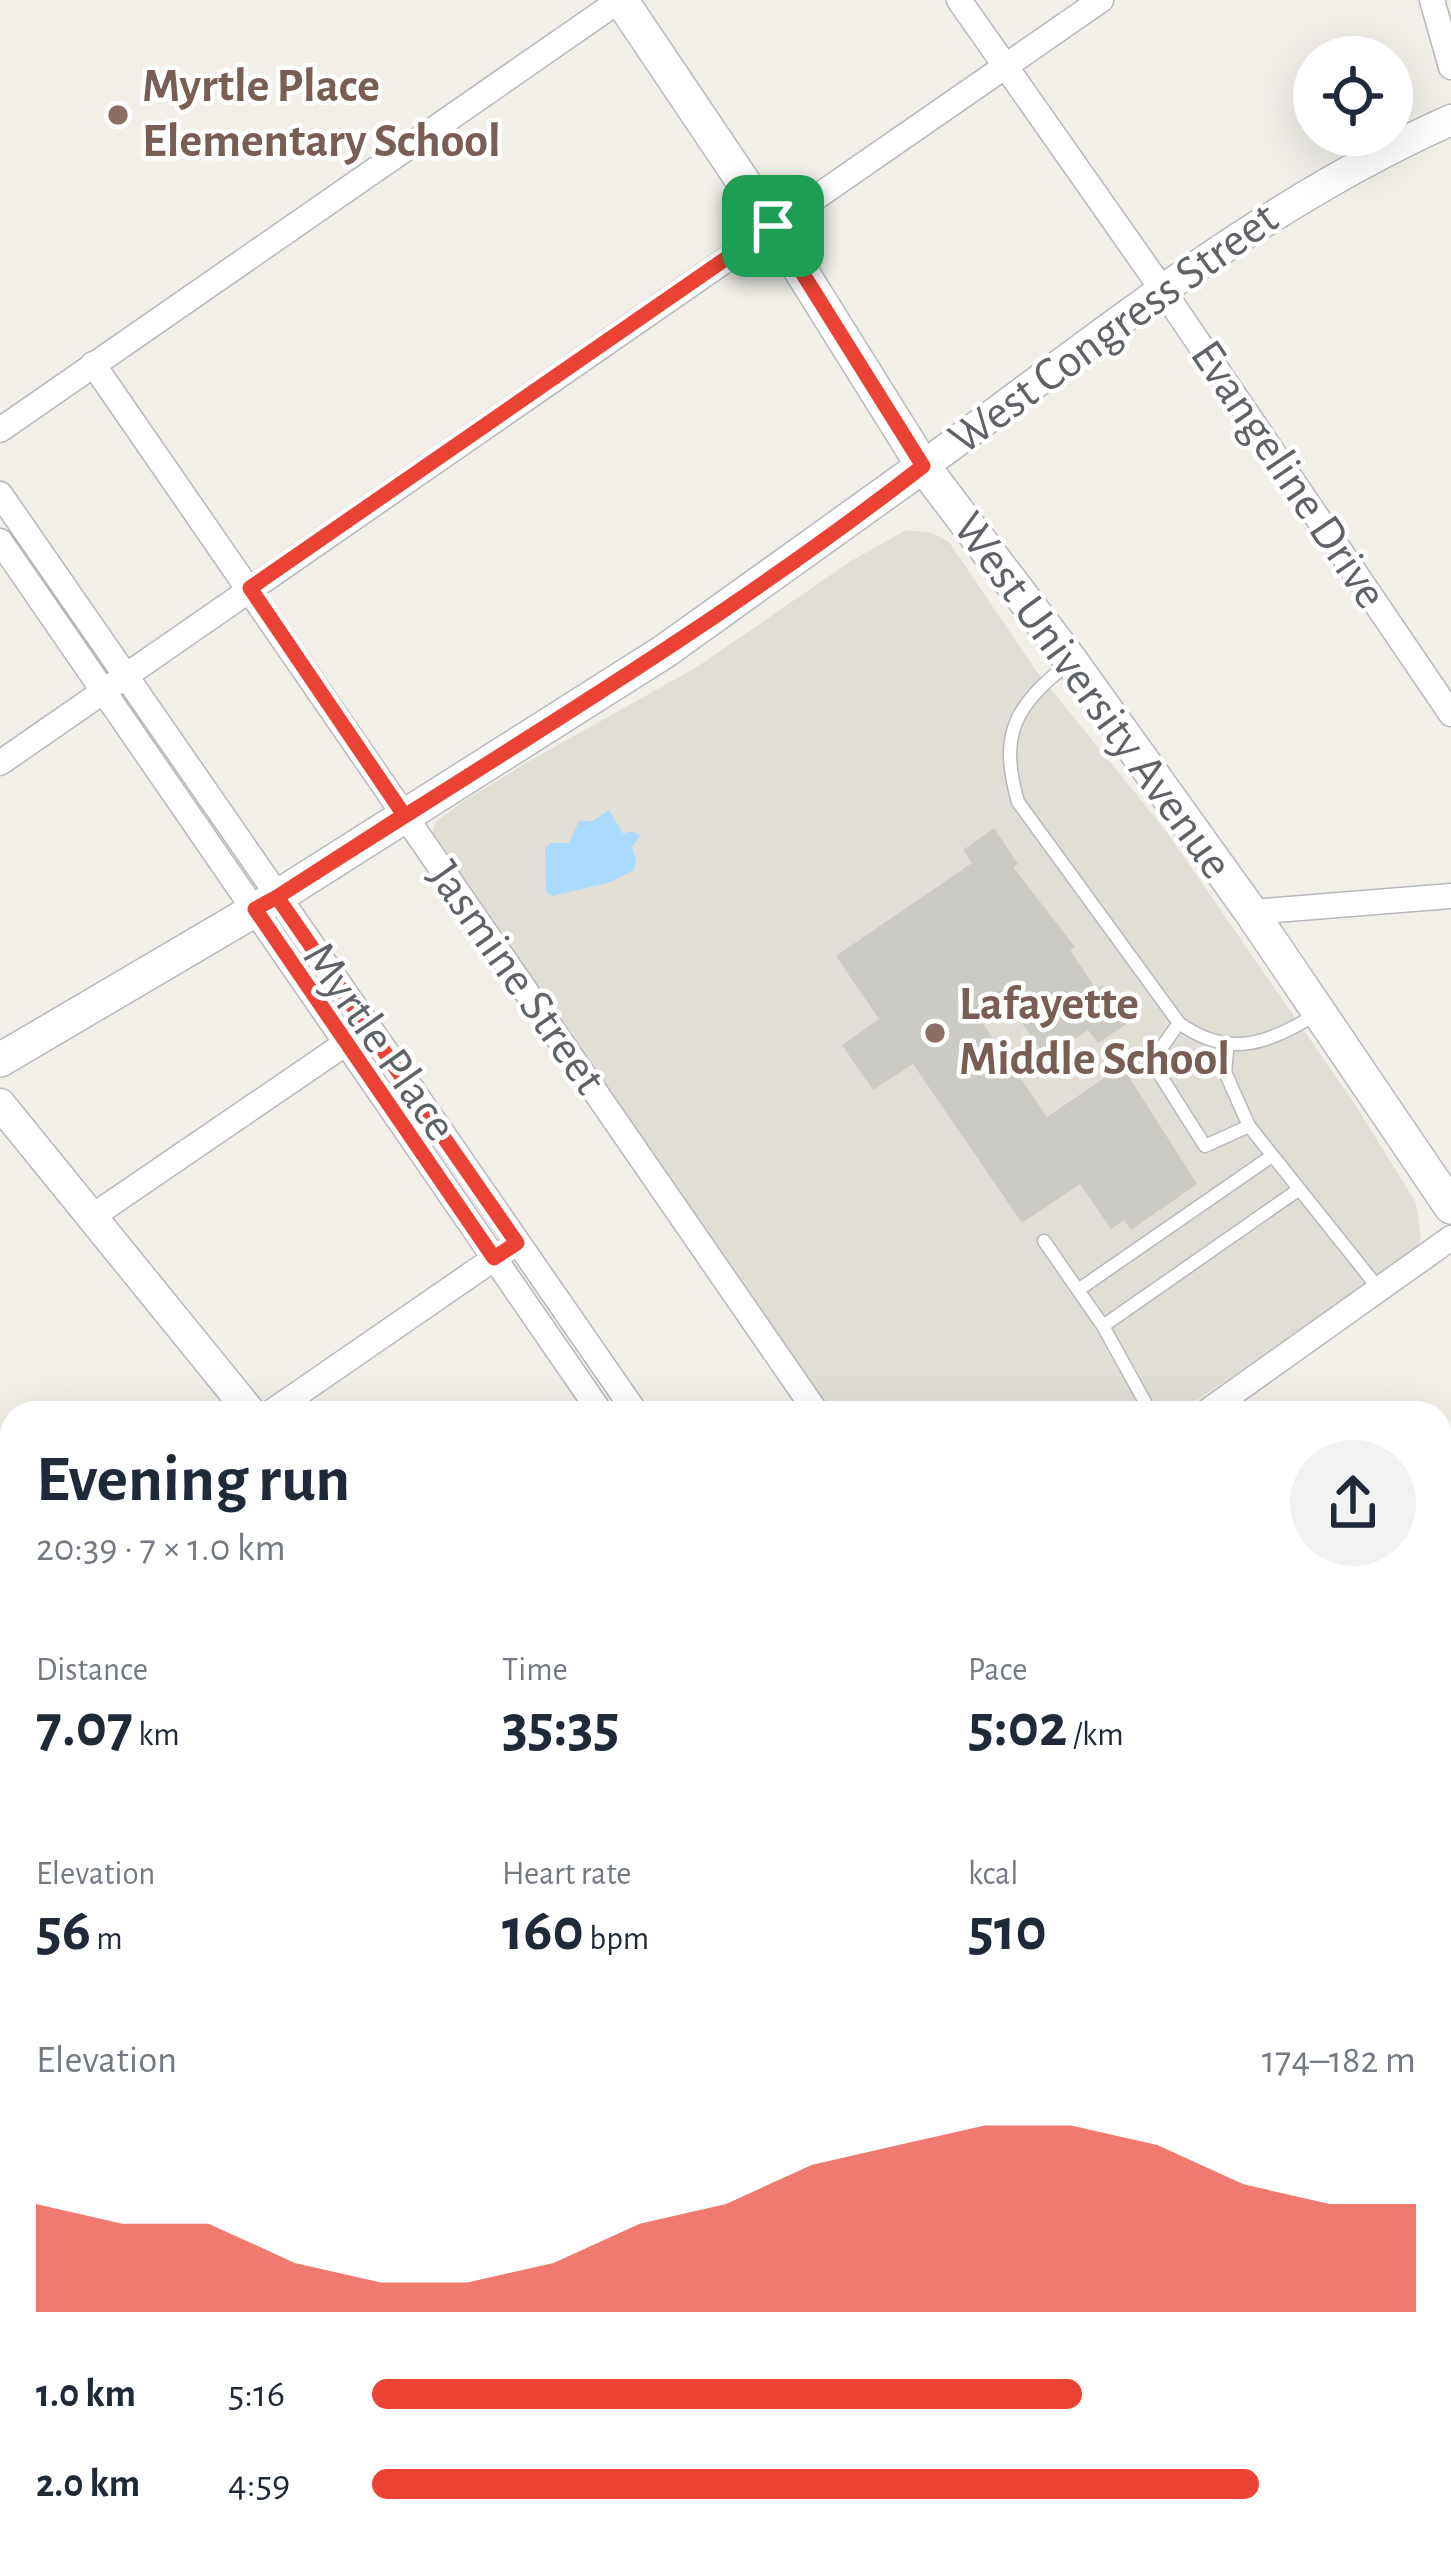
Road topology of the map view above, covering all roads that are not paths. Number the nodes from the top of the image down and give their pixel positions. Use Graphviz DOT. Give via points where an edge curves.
graph roads {
  1 [pos="621,0"];
  2 [pos="959,0"];
  3 [pos="1101,0"];
  4 [pos="1432,0"];
  5 [pos="1004,66"];
  6 [pos="1451,67"];
  7 [pos="1451,120"];
  8 [pos="773,226"];
  9 [pos="1164,292"];
  10 [pos="94,364"];
  11 [pos="0,430"];
  12 [pos="923,466"];
  13 [pos="0,494"];
  14 [pos="0,541"];
  15 [pos="250,588"];
  16 [pos="1071,662"];
  17 [pos="127,674"];
  18 [pos="103,691"];
  19 [pos="1451,714"];
  20 [pos="0,763"];
  21 [pos="404,815"];
  22 [pos="1451,896"];
  23 [pos="266,903"];
  24 [pos="1251,912"];
  25 [pos="1319,1012"];
  26 [pos="1179,1023"];
  27 [pos="370,1027"];
  28 [pos="1228,1043"];
  29 [pos="345,1045"];
  30 [pos="0,1060"];
  31 [pos="0,1104"];
  32 [pos="1249,1126"];
  33 [pos="1272,1156"];
  34 [pos="1298,1190"];
  35 [pos="1451,1207"];
  36 [pos="89,1218"];
  37 [pos="1451,1238"];
  38 [pos="1044,1241"];
  39 [pos="517,1243"];
  40 [pos="494,1258"];
  41 [pos="1379,1288"];
  42 [pos="1078,1290"];
  43 [pos="1103,1326"];
  44 [pos="240,1401"];
  45 [pos="287,1401"];
  46 [pos="593,1401"];
  47 [pos="628,1401"];
  48 [pos="809,1401"];
  49 [pos="1144,1401"];
  50 [pos="1222,1401"];
  1 -- 8 [label="main road, West University Avenue"];
  1 -- 10 [label="street"];
  2 -- 5 [label="street, Evangeline Drive"];
  3 -- 5 [label="street"];
  4 -- 6 [label="street"];
  5 -- 8 [label="street"];
  5 -- 9 [label="street, Evangeline Drive"];
  7 -- 9 [label="street, West Congress Street" via="1278,210"];
  8 -- 12 [label="main road, West University Avenue"];
  8 -- 15 [label="street"];
  9 -- 12 [label="street, West Congress Street"];
  9 -- 19 [label="street, Evangeline Drive"];
  10 -- 11 [label="street"];
  10 -- 15 [label="street, Jasmine Street"];
  12 -- 16 [label="main road, West University Avenue"];
  12 -- 21 [label="main road, West Congress Street" via="665,651"];
  13 -- 17 [label="street, Myrtle Place"];
  14 -- 18 [label="street, Myrtle Place"];
  15 -- 17 [label="street"];
  15 -- 21 [label="street, Jasmine Street"];
  16 -- 24 [label="main road, West University Avenue"];
  16 -- 26 [label="lane" via="1036,689 1016,718 1009,772 1018,802"];
  17 -- 18 [label="street"];
  17 -- 23 [label="street, Myrtle Place"];
  18 -- 20 [label="street"];
  18 -- 23 [label="street, Myrtle Place"];
  21 -- 23 [label="main road, West Congress Street"];
  21 -- 48 [label="street, Jasmine Street"];
  22 -- 24 [label="street"];
  23 -- 27 [label="street, Myrtle Place"];
  23 -- 29 [label="street, Myrtle Place"];
  23 -- 30 [label="main road, West Congress Street"];
  24 -- 25 [label="main road, West University Avenue"];
  25 -- 28 [label="lane" via="1279,1038"];
  25 -- 35 [label="main road, West University Avenue"];
  26 -- 28 [label="lane" via="1202,1039"];
  26 -- 32 [label="lane" via="1155,1067 1205,1146"];
  27 -- 29 [label="street"];
  27 -- 39 [label="street, Myrtle Place"];
  28 -- 32 [label="lane" via="1225,1072"];
  29 -- 36 [label="street"];
  29 -- 40 [label="street, Myrtle Place"];
  31 -- 36 [label="street"];
  32 -- 33 [label="lane"];
  33 -- 34 [label="lane"];
  33 -- 42 [label="lane"];
  34 -- 41 [label="lane"];
  34 -- 43 [label="lane"];
  36 -- 44 [label="street"];
  37 -- 41 [label="street"];
  38 -- 42 [label="lane"];
  39 -- 40 [label="street"];
  39 -- 47 [label="street, Myrtle Place"];
  40 -- 45 [label="street"];
  40 -- 46 [label="street, Myrtle Place"];
  41 -- 50 [label="street"];
  42 -- 43 [label="lane"];
  43 -- 49 [label="lane"];
}
